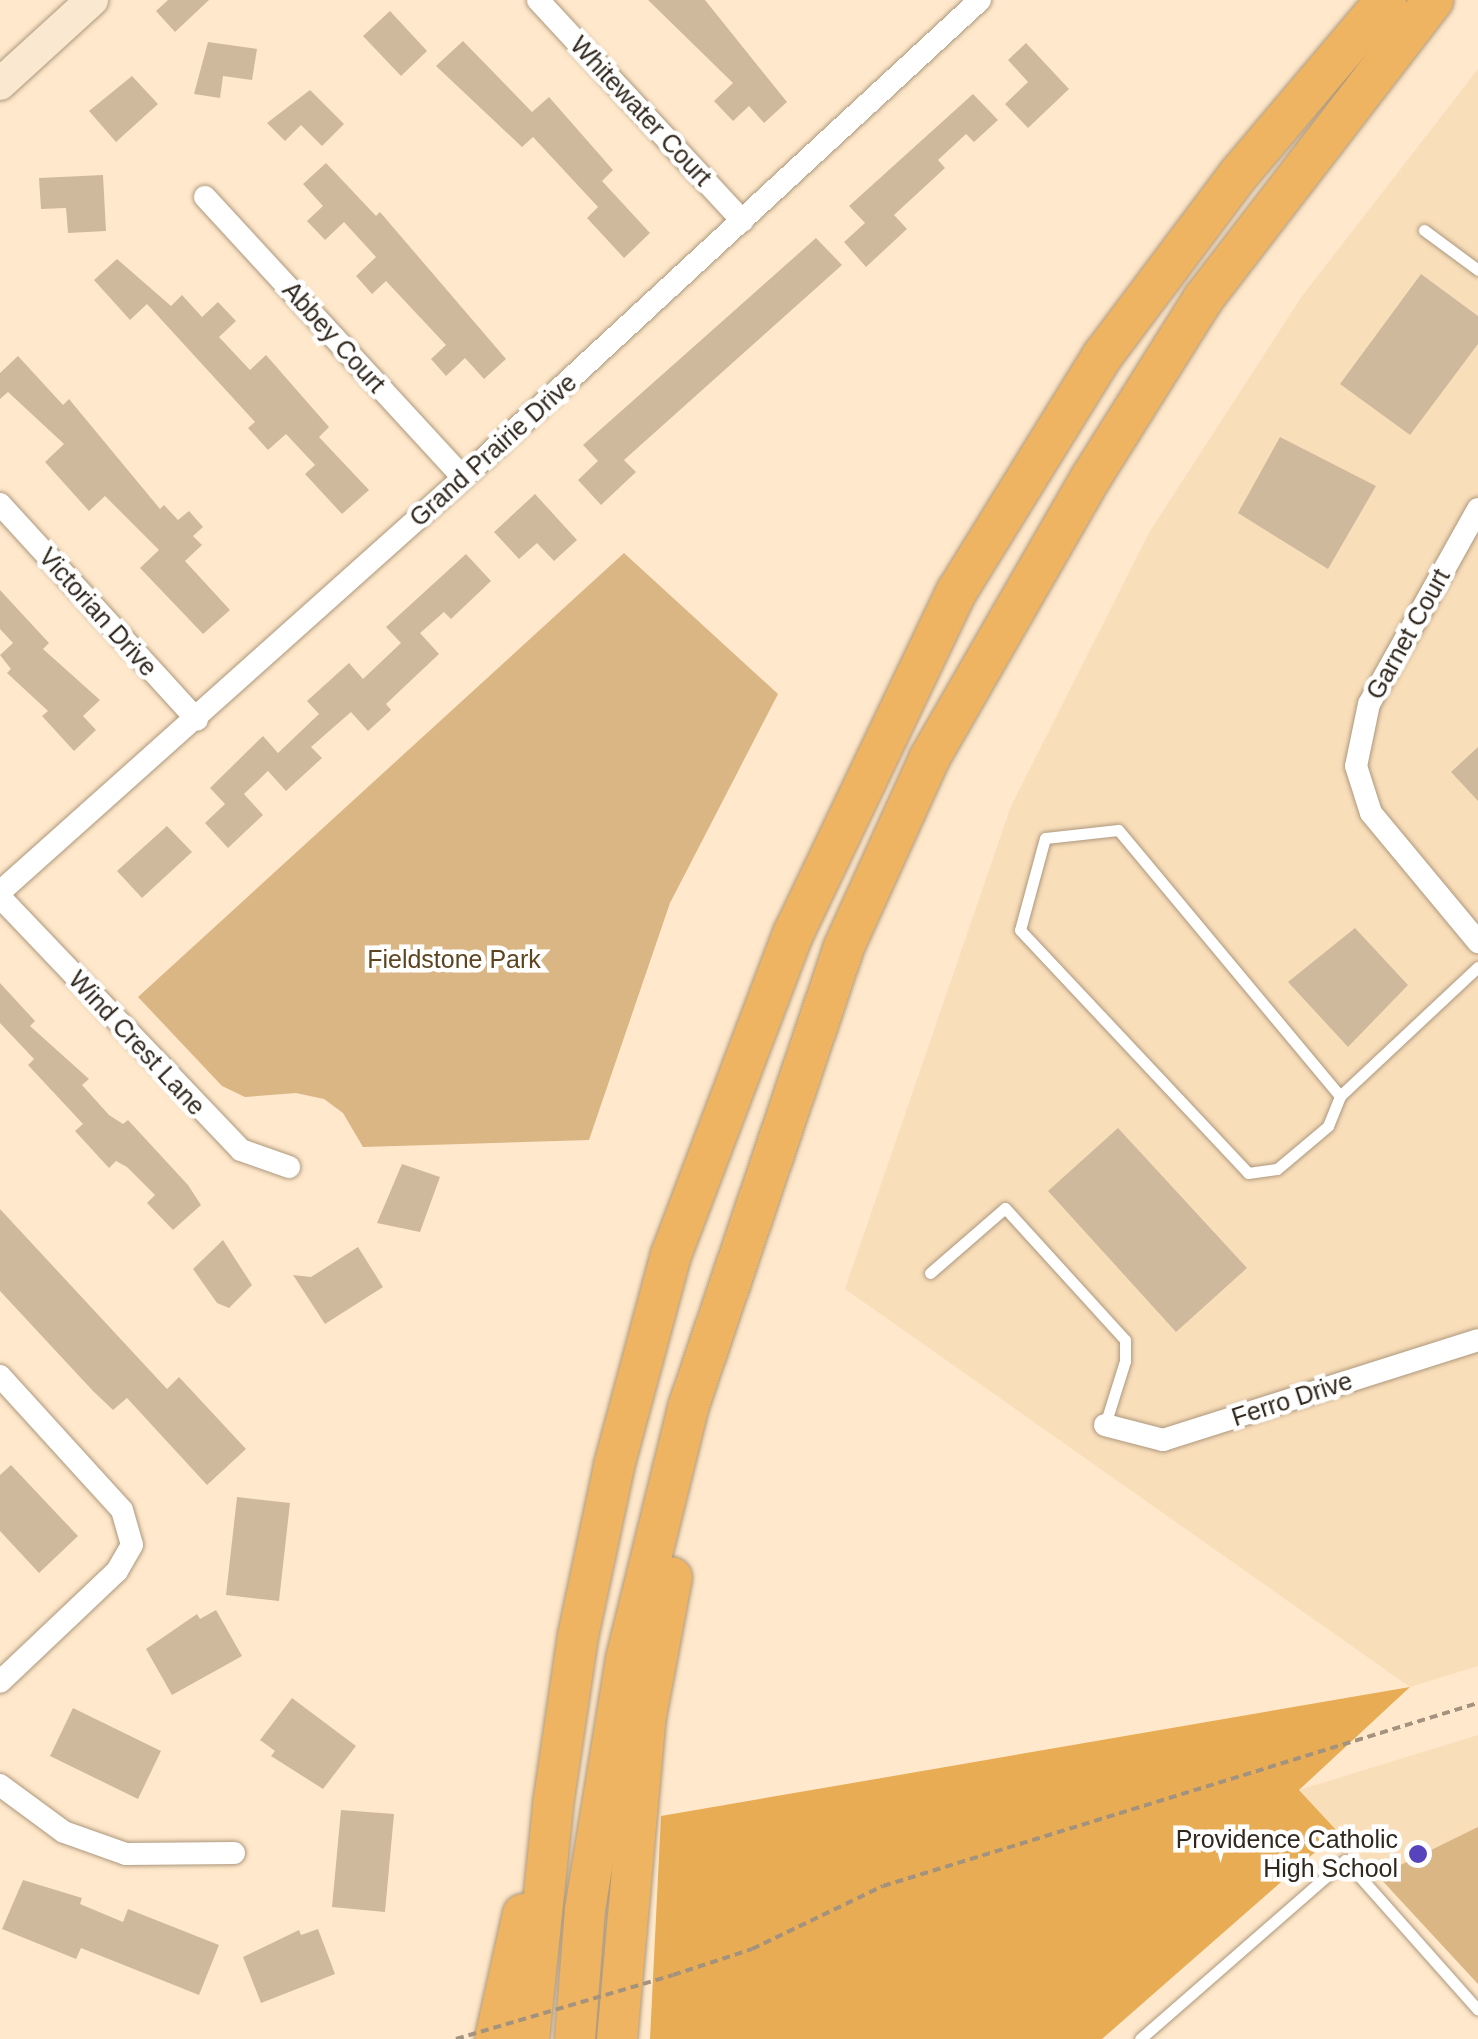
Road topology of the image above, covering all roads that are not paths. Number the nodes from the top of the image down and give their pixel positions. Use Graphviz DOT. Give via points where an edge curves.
graph roads {
  1 [pos="92,0"];
  2 [pos="538,0"];
  3 [pos="980,0"];
  4 [pos="1386,0"];
  5 [pos="1433,0"];
  6 [pos="0,84"];
  7 [pos="206,197"];
  8 [pos="743,222"];
  9 [pos="1424,230"];
  10 [pos="1478,270"];
  11 [pos="462,478"];
  12 [pos="0,504"];
  13 [pos="1478,510"];
  14 [pos="197,720"];
  15 [pos="0,895"];
  16 [pos="1478,942"];
  17 [pos="1478,968"];
  18 [pos="1340,1096"];
  19 [pos="289,1166"];
  20 [pos="930,1273"];
  21 [pos="726,1289"];
  22 [pos="1478,1340"];
  23 [pos="0,1376"];
  24 [pos="1104,1425"];
  25 [pos="0,1682"];
  26 [pos="0,1785"];
  27 [pos="553,1804"];
  28 [pos="234,1854"];
  29 [pos="1478,2010"];
  30 [pos="496,2039"];
  31 [pos="529,2039"];
  32 [pos="574,2039"];
  33 [pos="617,2039"];
  34 [pos="1140,2039"];
  1 -- 6 [label="street"];
  2 -- 8 [label="street, Whitewater Court"];
  3 -- 8 [label="street, Grand Prairie Drive"];
  4 -- 27 [label="highway" via="1239,174 1102,355 956,591 870,762 794,932 671,1255 614,1466 578,1636"];
  5 -- 21 [label="highway" via="1203,299 928,759 843,949"];
  7 -- 11 [label="street, Abbey Court"];
  8 -- 11 [label="street, Grand Prairie Drive"];
  9 -- 10 [label="lane"];
  11 -- 14 [label="street, Grand Prairie Drive"];
  12 -- 14 [label="street, Victorian Drive"];
  13 -- 16 [label="street, Garnet Court" via="1369,704 1356,766 1371,812"];
  14 -- 15 [label="street, Grand Prairie Drive"];
  15 -- 19 [label="street, Wind Crest Lane" via="241,1150"];
  17 -- 18 [label="lane"];
  18 -- 18 [label="lane" via="1118,830 1045,838 1020,930 1248,1173 1277,1169 1328,1126"];
  20 -- 24 [label="lane" via="1004,1208 1124,1340 1125,1361"];
  21 -- 32 [label="highway" via="688,1408 626,1659 585,1910"];
  21 -- 33 [label="highway" via="646,1716"];
  22 -- 24 [label="street, Ferro Drive" via="1164,1440"];
  23 -- 25 [label="street" via="122,1510 132,1545 117,1570"];
  26 -- 28 [label="street" via="64,1832 112,1850 157,1858"];
  27 -- 30 [label="highway" via="505,1980"];
  27 -- 31 [label="highway"];
  29 -- 34 [label="lane" via="1345,1860"];
}
